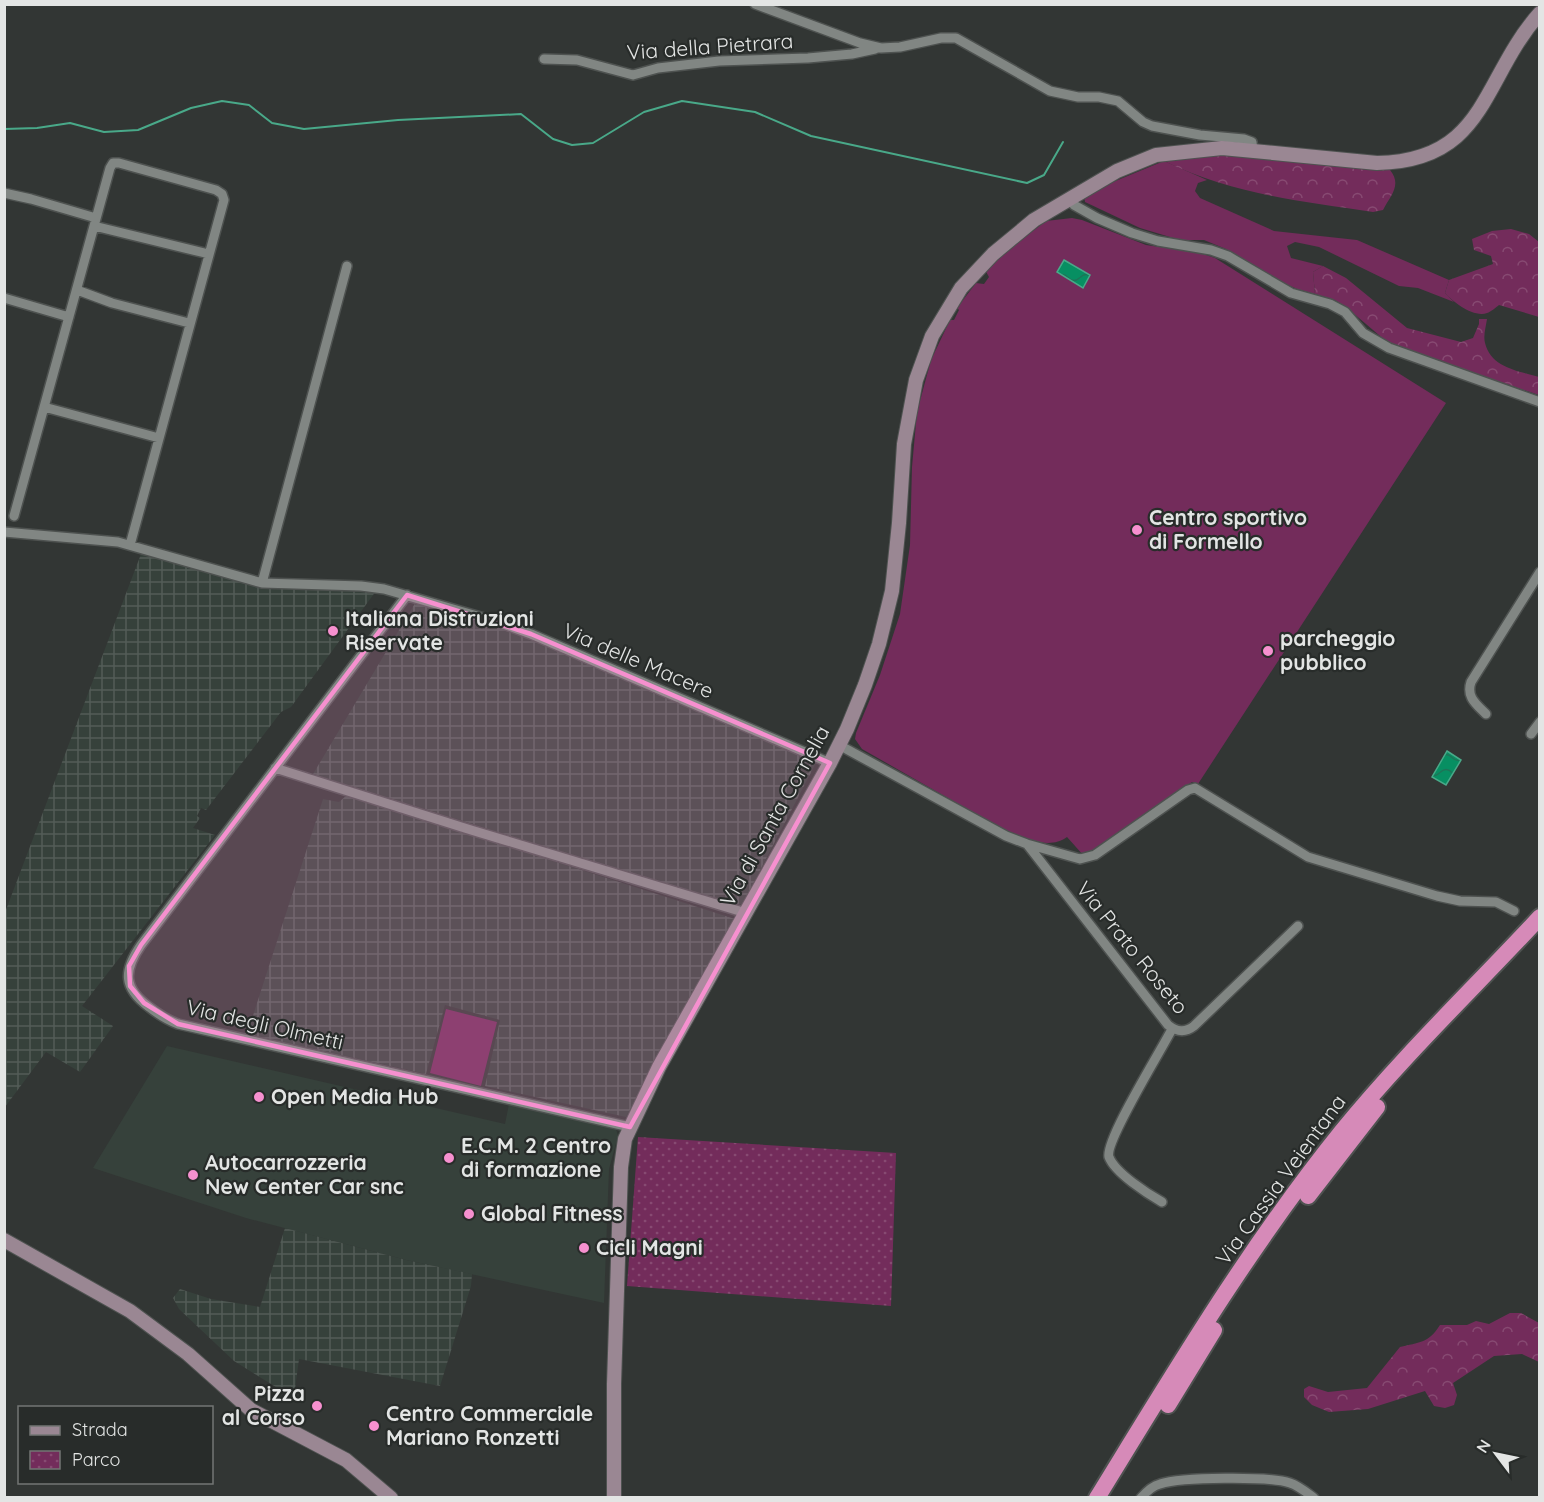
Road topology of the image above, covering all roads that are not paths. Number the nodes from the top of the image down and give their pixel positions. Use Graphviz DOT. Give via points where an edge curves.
graph roads {
  1 [pos="755,4"];
  2 [pos="1539,13"];
  3 [pos="881,48"];
  4 [pos="544,59"];
  5 [pos="1253,151"];
  6 [pos="4,193"];
  7 [pos="1070,198"];
  8 [pos="95,222"];
  9 [pos="209,254"];
  10 [pos="347,266"];
  11 [pos="76,290"];
  12 [pos="4,298"];
  13 [pos="69,317"];
  14 [pos="189,323"];
  15 [pos="1539,402"];
  16 [pos="44,407"];
  17 [pos="159,438"];
  18 [pos="14,516"];
  19 [pos="4,532"];
  20 [pos="130,545"];
  21 [pos="1539,572"];
  22 [pos="262,583"];
  23 [pos="407,596"];
  24 [pos="1486,714"];
  25 [pos="1539,722"];
  26 [pos="1531,734"];
  27 [pos="839,745"];
  28 [pos="830,763"];
  29 [pos="275,768"];
  30 [pos="1026,844"];
  31 [pos="1514,911"];
  32 [pos="746,914"];
  33 [pos="1539,917"];
  34 [pos="1298,926"];
  35 [pos="1539,933"];
  36 [pos="1172,1029"];
  37 [pos="630,1127"];
  38 [pos="1162,1202"];
  39 [pos="4,1240"];
  40 [pos="390,1497"];
  41 [pos="614,1497"];
  42 [pos="1097,1497"];
  43 [pos="1110,1497"];
  44 [pos="1141,1497"];
  45 [pos="1314,1497"];
  1 -- 3 [label="street"];
  2 -- 5 [label="street" via="1519,38 1473,119 1452,142 1435,153 1402,162 1377,163"];
  3 -- 4 [label="street, Via della Pietrara" via="808,58 719,61 633,75 577,60"];
  3 -- 5 [label="street, Via della Pietrara" via="956,38 1050,91 1109,98 1152,126 1244,139 1252,142"];
  5 -- 7 [label="street, Via di Santa Cornelia" via="1203,148 1156,155 1117,171"];
  6 -- 8 [label="street"];
  7 -- 15 [label="street" via="1074,205 1096,218 1132,233 1228,256 1291,293 1345,312 1363,333 1389,348"];
  7 -- 27 [label="street, Via di Santa Cornelia" via="1034,220 974,273 946,310 926,351 908,419 889,607 865,686"];
  8 -- 9 [label="street"];
  8 -- 9 [label="street" via="114,162 216,190 222,194 223,204"];
  8 -- 11 [label="street"];
  9 -- 14 [label="street"];
  10 -- 22 [label="street"];
  11 -- 13 [label="street"];
  11 -- 14 [label="street"];
  12 -- 13 [label="street"];
  13 -- 16 [label="street"];
  14 -- 17 [label="street"];
  16 -- 17 [label="street"];
  16 -- 18 [label="street"];
  17 -- 20 [label="street"];
  19 -- 20 [label="street, Via delle Macere"];
  20 -- 22 [label="street, Via delle Macere"];
  21 -- 24 [label="street" via="1471,682 1471,697"];
  22 -- 23 [label="street, Via delle Macere" via="369,587"];
  23 -- 28 [label="street, Via delle Macere" via="531,634"];
  23 -- 29 [label="street, Via degli Olmetti"];
  25 -- 26 [label="street"];
  27 -- 28 [label="street, Via di Santa Cornelia"];
  27 -- 30 [label="street, Via Prato Roseto"];
  28 -- 32 [label="street, Via di Santa Cornelia"];
  29 -- 32 [label="street"];
  29 -- 37 [label="street, Via degli Olmetti" via="133,957 128,978 138,998 166,1019 182,1025"];
  30 -- 31 [label="street, Via Prato Roseto" via="1082,859 1094,856 1195,788 1308,857 1437,896 1496,902"];
  30 -- 36 [label="street, Via Prato Roseto"];
  32 -- 37 [label="street, Via di Santa Cornelia" via="659,1067"];
  33 -- 42 [label="highway, Via Cassia Veientana" via="1389,1077 1323,1155 1190,1347"];
  34 -- 36 [label="street, Via Prato Roseto" via="1194,1026 1185,1031"];
  35 -- 43 [label="highway, Via Cassia Veientana" via="1428,1050 1319,1180 1214,1331"];
  36 -- 38 [label="street" via="1109,1150 1114,1166"];
  37 -- 41 [label="street, Via di Santa Cornelia" via="621,1167"];
  39 -- 40 [label="street" via="130,1311 188,1354 252,1410 341,1457"];
  44 -- 45 [label="street" via="1157,1485 1171,1482 1264,1479 1290,1483"];
}
